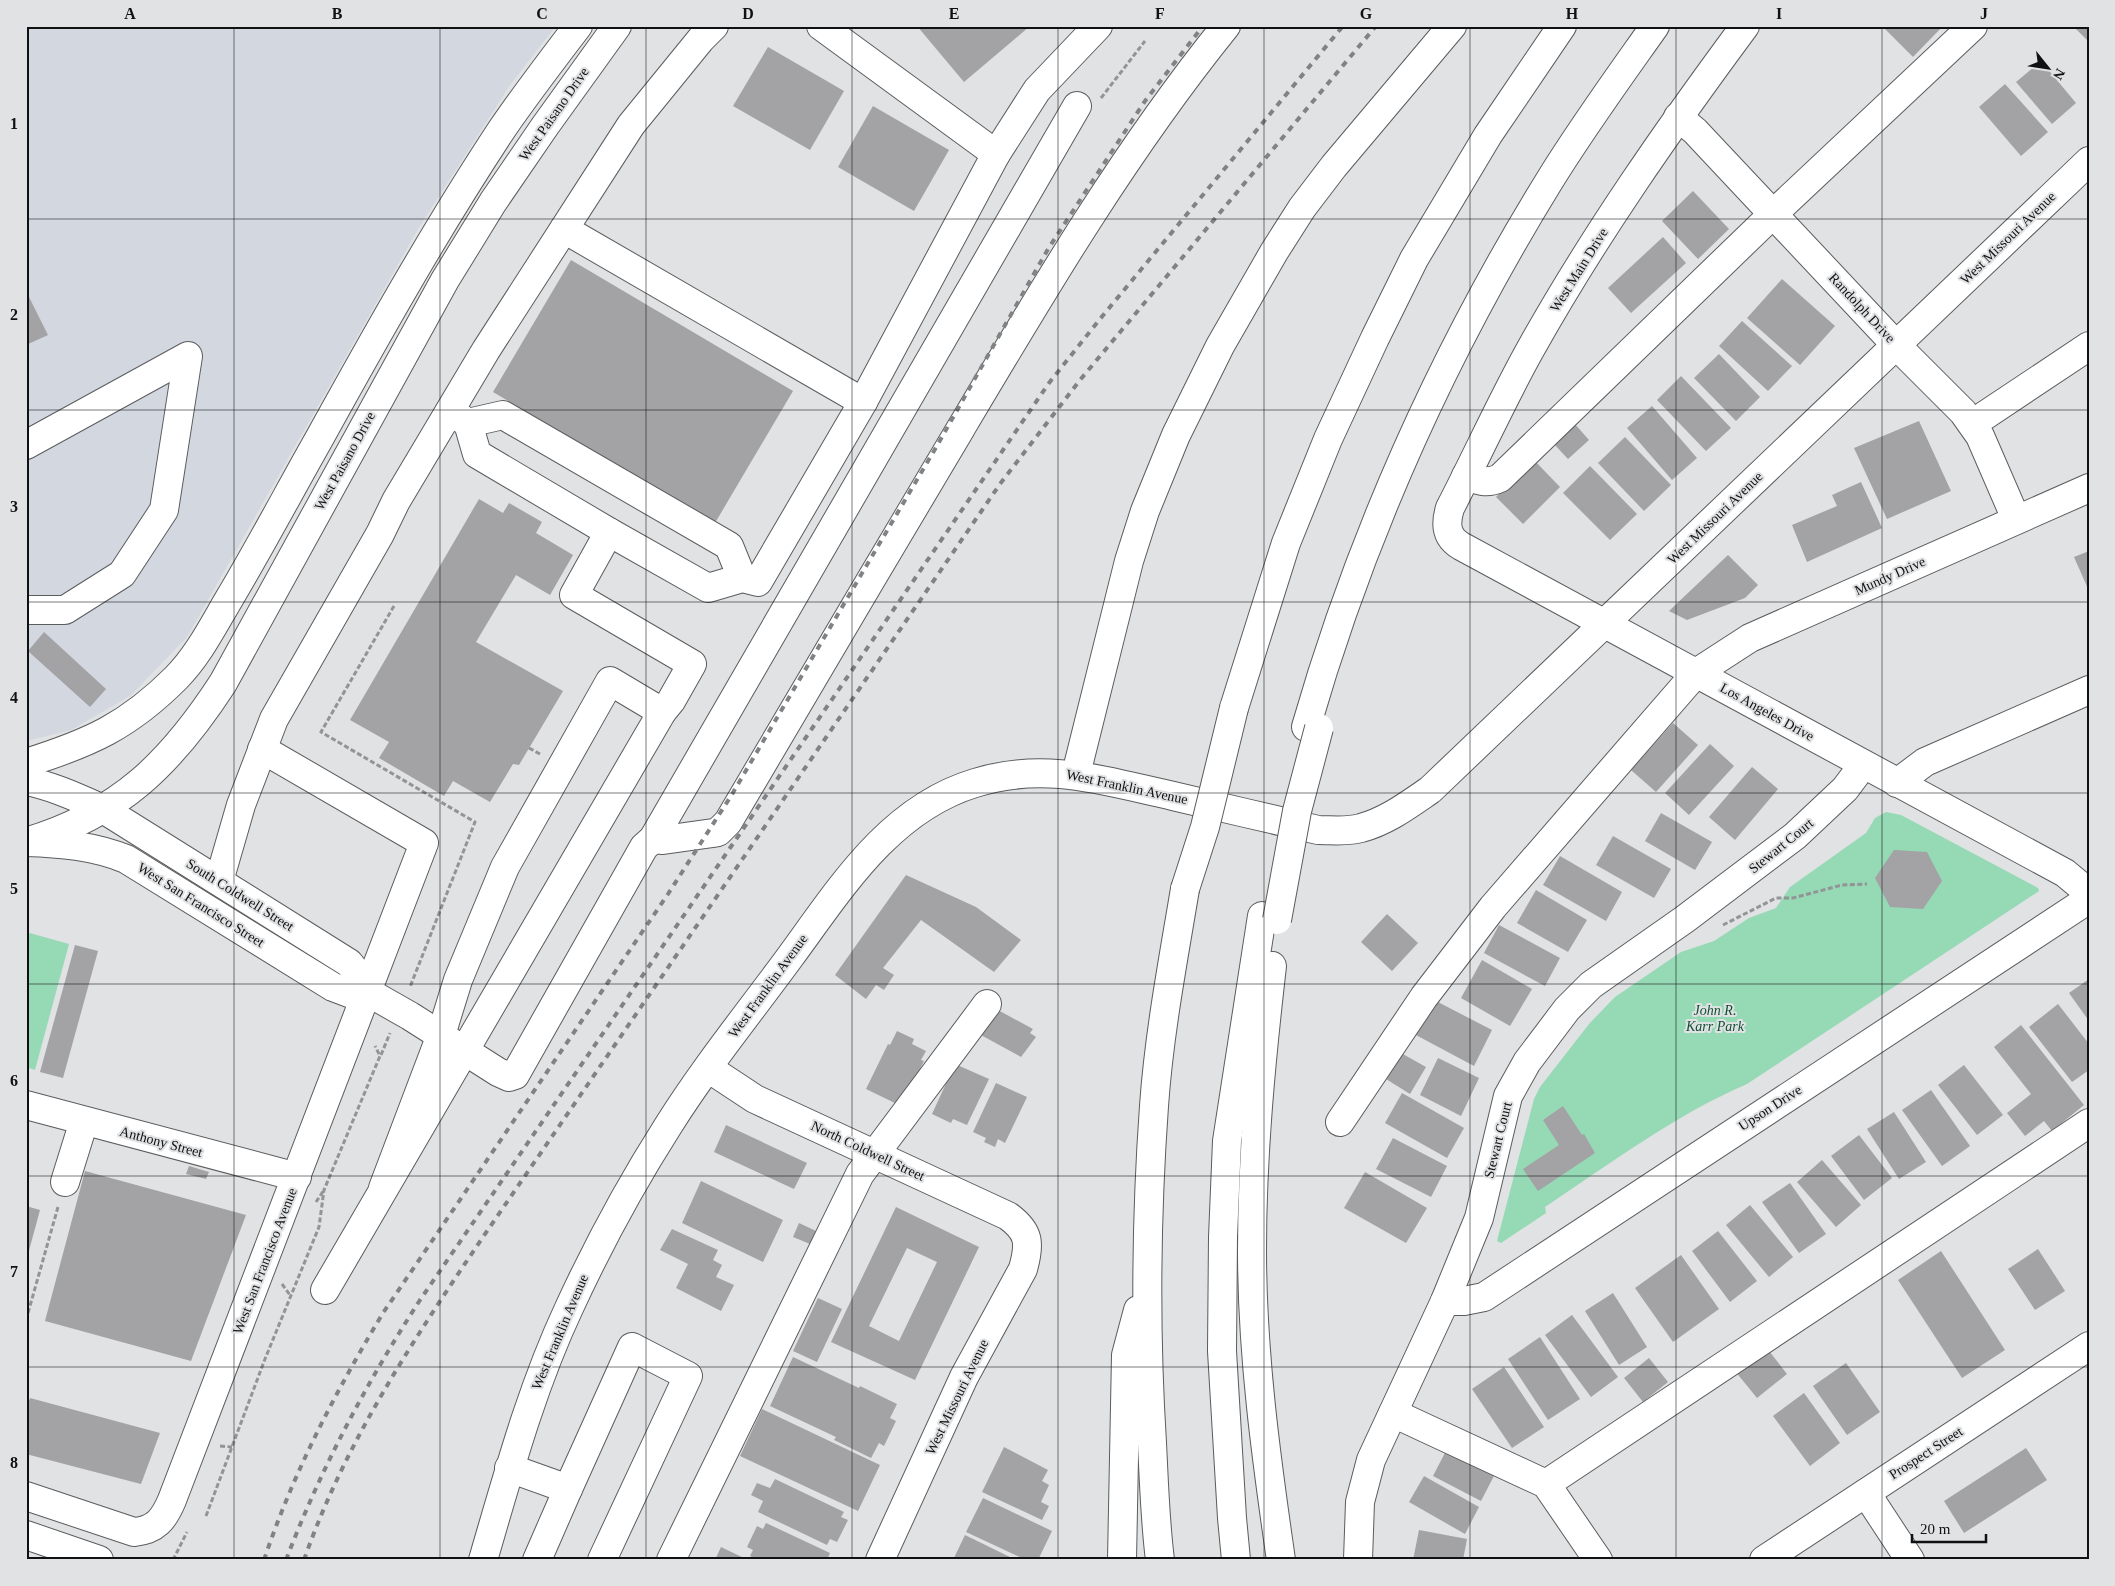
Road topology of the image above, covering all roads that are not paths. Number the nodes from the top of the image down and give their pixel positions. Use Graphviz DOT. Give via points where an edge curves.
graph roads {
  1 [pos="578,26"];
  2 [pos="617,26"];
  3 [pos="714,26"];
  4 [pos="821,26"];
  5 [pos="1098,26"];
  6 [pos="1226,26"];
  7 [pos="1452,26"];
  8 [pos="1562,26"];
  9 [pos="1655,26"];
  10 [pos="1664,26"];
  11 [pos="1745,26"];
  12 [pos="1974,26"];
  13 [pos="1637,52"];
  14 [pos="1077,106"];
  15 [pos="1678,117"];
  16 [pos="996,154"];
  17 [pos="2089,162"];
  18 [pos="1773,214"];
  19 [pos="564,229"];
  20 [pos="1896,345"];
  21 [pos="2089,346"];
  22 [pos="863,402"];
  23 [pos="459,417"];
  24 [pos="1972,424"];
  25 [pos="26,446"];
  26 [pos="1466,476"];
  27 [pos="2089,488"];
  28 [pos="2016,519"];
  29 [pos="1447,531"];
  30 [pos="609,532"];
  31 [pos="742,578"];
  32 [pos="26,610"];
  33 [pos="1605,623"];
  34 [pos="1696,673"];
  35 [pos="2089,690"];
  36 [pos="656,708"];
  37 [pos="262,749"];
  38 [pos="26,763"];
  39 [pos="1863,765"];
  40 [pos="1076,774"];
  41 [pos="26,782"];
  42 [pos="1897,783"];
  43 [pos="103,809"];
  44 [pos="1318,830"];
  45 [pos="653,839"];
  46 [pos="26,842"];
  47 [pos="219,881"];
  48 [pos="2089,893"];
  49 [pos="2089,899"];
  50 [pos="1269,918"];
  51 [pos="458,980"];
  52 [pos="366,991"];
  53 [pos="496,1000"];
  54 [pos="987,1004"];
  55 [pos="441,1035"];
  56 [pos="464,1050"];
  57 [pos="708,1068"];
  58 [pos="26,1105"];
  59 [pos="84,1121"];
  60 [pos="1340,1122"];
  61 [pos="2089,1123"];
  62 [pos="874,1155"];
  63 [pos="297,1177"];
  64 [pos="65,1182"];
  65 [pos="383,1188"];
  66 [pos="1025,1234"];
  67 [pos="1146,1279"];
  68 [pos="325,1290"];
  69 [pos="1445,1301"];
  70 [pos="2089,1346"];
  71 [pos="1393,1413"];
  72 [pos="510,1468"];
  73 [pos="1546,1484"];
  74 [pos="568,1489"];
  75 [pos="1866,1493"];
  76 [pos="26,1496"];
  77 [pos="26,1534"];
  78 [pos="99,1560"];
  79 [pos="482,1560"];
  80 [pos="537,1560"];
  81 [pos="602,1560"];
  82 [pos="671,1560"];
  83 [pos="880,1560"];
  84 [pos="1122,1560"];
  85 [pos="1160,1560"];
  86 [pos="1236,1560"];
  87 [pos="1280,1560"];
  88 [pos="1358,1560"];
  89 [pos="1598,1560"];
  90 [pos="1764,1560"];
  91 [pos="1910,1560"];
  1 -- 38 [label="main road" via="502,129 430,246 199,650 178,676 138,713 102,735"];
  2 -- 43 [label="main road, West Paisano Drive" via="493,202 445,280 223,682 199,719 147,777"];
  3 -- 19 [label="main road" via="632,125"];
  4 -- 16 [label="main road"];
  5 -- 16 [label="main road" via="1037,90"];
  6 -- 45 [label="main road" via="1144,134 1038,298 728,822 713,834"];
  7 -- 40 [label="main road" via="1302,208 1215,355 1176,435 1142,520"];
  8 -- 67 [label="main road, bridge" via="1483,144 1414,259 1328,439 1286,543 1234,708 1205,827 1185,889 1154,1105"];
  9 -- 13 [label="main road"];
  10 -- 13 [label="main road"];
  11 -- 15 [label="main road, West Main Drive"];
  12 -- 18 [label="main road"];
  13 -- 50 [label="main road" via="1549,182 1490,283 1433,394 1388,495 1318,685 1313,728 1279,831"];
  14 -- 45 [label="main road"];
  15 -- 18 [label="main road, Randolph Drive"];
  15 -- 26 [label="main road, West Main Drive" via="1592,247 1530,350"];
  16 -- 22 [label="main road"];
  17 -- 20 [label="main road, West Missouri Avenue"];
  18 -- 20 [label="main road, Randolph Drive"];
  18 -- 26 [label="main road" via="1500,478 1483,482"];
  19 -- 22 [label="main road"];
  19 -- 23 [label="main road"];
  20 -- 24 [label="main road, Randolph Drive"];
  20 -- 33 [label="main road, West Missouri Avenue"];
  21 -- 24 [label="main road"];
  22 -- 31 [label="main road" via="758,582"];
  23 -- 30 [label="main road" via="477,454"];
  23 -- 31 [label="main road" via="503,415 729,546"];
  23 -- 37 [label="main road" via="396,501 274,719"];
  24 -- 28 [label="main road, Randolph Drive"];
  25 -- 32 [label="main road" via="188,356 164,510 122,574 65,610"];
  26 -- 29 [label="main road, West Main Drive" via="1450,508"];
  27 -- 28 [label="main road, Mundy Drive"];
  28 -- 34 [label="main road, Mundy Drive" via="1750,638"];
  29 -- 33 [label="main road, Los Angeles Drive" via="1456,543"];
  30 -- 31 [label="main road" via="708,588"];
  30 -- 36 [label="main road" via="574,595 692,664 671,701"];
  33 -- 34 [label="main road, Los Angeles Drive"];
  33 -- 44 [label="main road, West Missouri Avenue" via="1430,790 1396,813 1361,828"];
  34 -- 39 [label="main road, Los Angeles Drive"];
  34 -- 60 [label="main road, Mundy Drive" via="1493,908 1424,996"];
  35 -- 42 [label="main road" via="1925,762"];
  36 -- 51 [label="main road" via="610,681 505,867"];
  36 -- 53 [label="main road"];
  37 -- 47 [label="main road" via="241,805"];
  37 -- 52 [label="main road, West San Francisco Avenue" via="424,844"];
  39 -- 42 [label="main road, Los Angeles Drive"];
  39 -- 69 [label="main road, Stewart Court" via="1845,789 1795,836 1591,985 1567,1009 1527,1062 1508,1096 1479,1218"];
  40 -- 44 [label="main road, West Franklin Avenue"];
  40 -- 57 [label="main road, West Franklin Avenue" via="1022,774 975,782 943,796 892,830 848,879"];
  41 -- 43 [label="main road, South Coldwell Street" via="49,787"];
  42 -- 48 [label="main road, Los Angeles Drive" via="2065,873"];
  43 -- 46 [label="main road, West Paisano Drive" via="56,833"];
  43 -- 47 [label="main road, South Coldwell Street"];
  45 -- 56 [label="main road" via="644,847 515,1075 510,1078"];
  46 -- 52 [label="main road, West San Francisco Street" via="81,847 126,859 333,987 354,995"];
  47 -- 52 [label="main road, South Coldwell Street" via="349,963 362,978"];
  49 -- 69 [label="main road, Upson Drive" via="1484,1297"];
  50 -- 86 [label="main road" via="1227,1141 1222,1351"];
  50 -- 87 [label="main road" via="1253,1165 1252,1250 1259,1401"];
  51 -- 53 [label="main road"];
  51 -- 55 [label="main road"];
  52 -- 55 [label="main road"];
  52 -- 63 [label="main road, West San Francisco Avenue"];
  53 -- 56 [label="main road"];
  54 -- 62 [label="main road"];
  55 -- 56 [label="main road"];
  55 -- 65 [label="main road"];
  56 -- 65 [label="main road"];
  57 -- 62 [label="main road, North Coldwell Street" via="755,1099"];
  57 -- 72 [label="main road, West Franklin Avenue" via="669,1124 598,1249 568,1310 536,1388"];
  58 -- 59 [label="main road, Anthony Street"];
  59 -- 63 [label="main road, Anthony Street"];
  59 -- 64 [label="main road"];
  61 -- 73 [label="main road"];
  62 -- 66 [label="main road, North Coldwell Street" via="1008,1216 1019,1224"];
  62 -- 82 [label="main road" via="860,1174"];
  63 -- 76 [label="main road, West San Francisco Avenue" via="163,1518 145,1531 134,1532"];
  65 -- 68 [label="main road"];
  66 -- 83 [label="main road, West Missouri Avenue" via="1029,1250 1023,1269 964,1377"];
  67 -- 84 [label="main road" via="1126,1355"];
  67 -- 85 [label="main road" via="1149,1403"];
  69 -- 71 [label="main road, Stewart Court"];
  70 -- 75 [label="main road, Prospect Street"];
  71 -- 73 [label="main road"];
  71 -- 88 [label="main road, Stewart Court" via="1371,1460 1360,1502"];
  72 -- 74 [label="main road"];
  72 -- 79 [label="main road, West Franklin Avenue"];
  73 -- 89 [label="main road"];
  74 -- 80 [label="main road"];
  74 -- 81 [label="main road" via="632,1348 688,1376"];
  75 -- 90 [label="main road, Prospect Street"];
  75 -- 91 [label="main road"];
  77 -- 78 [label="main road"];
}
